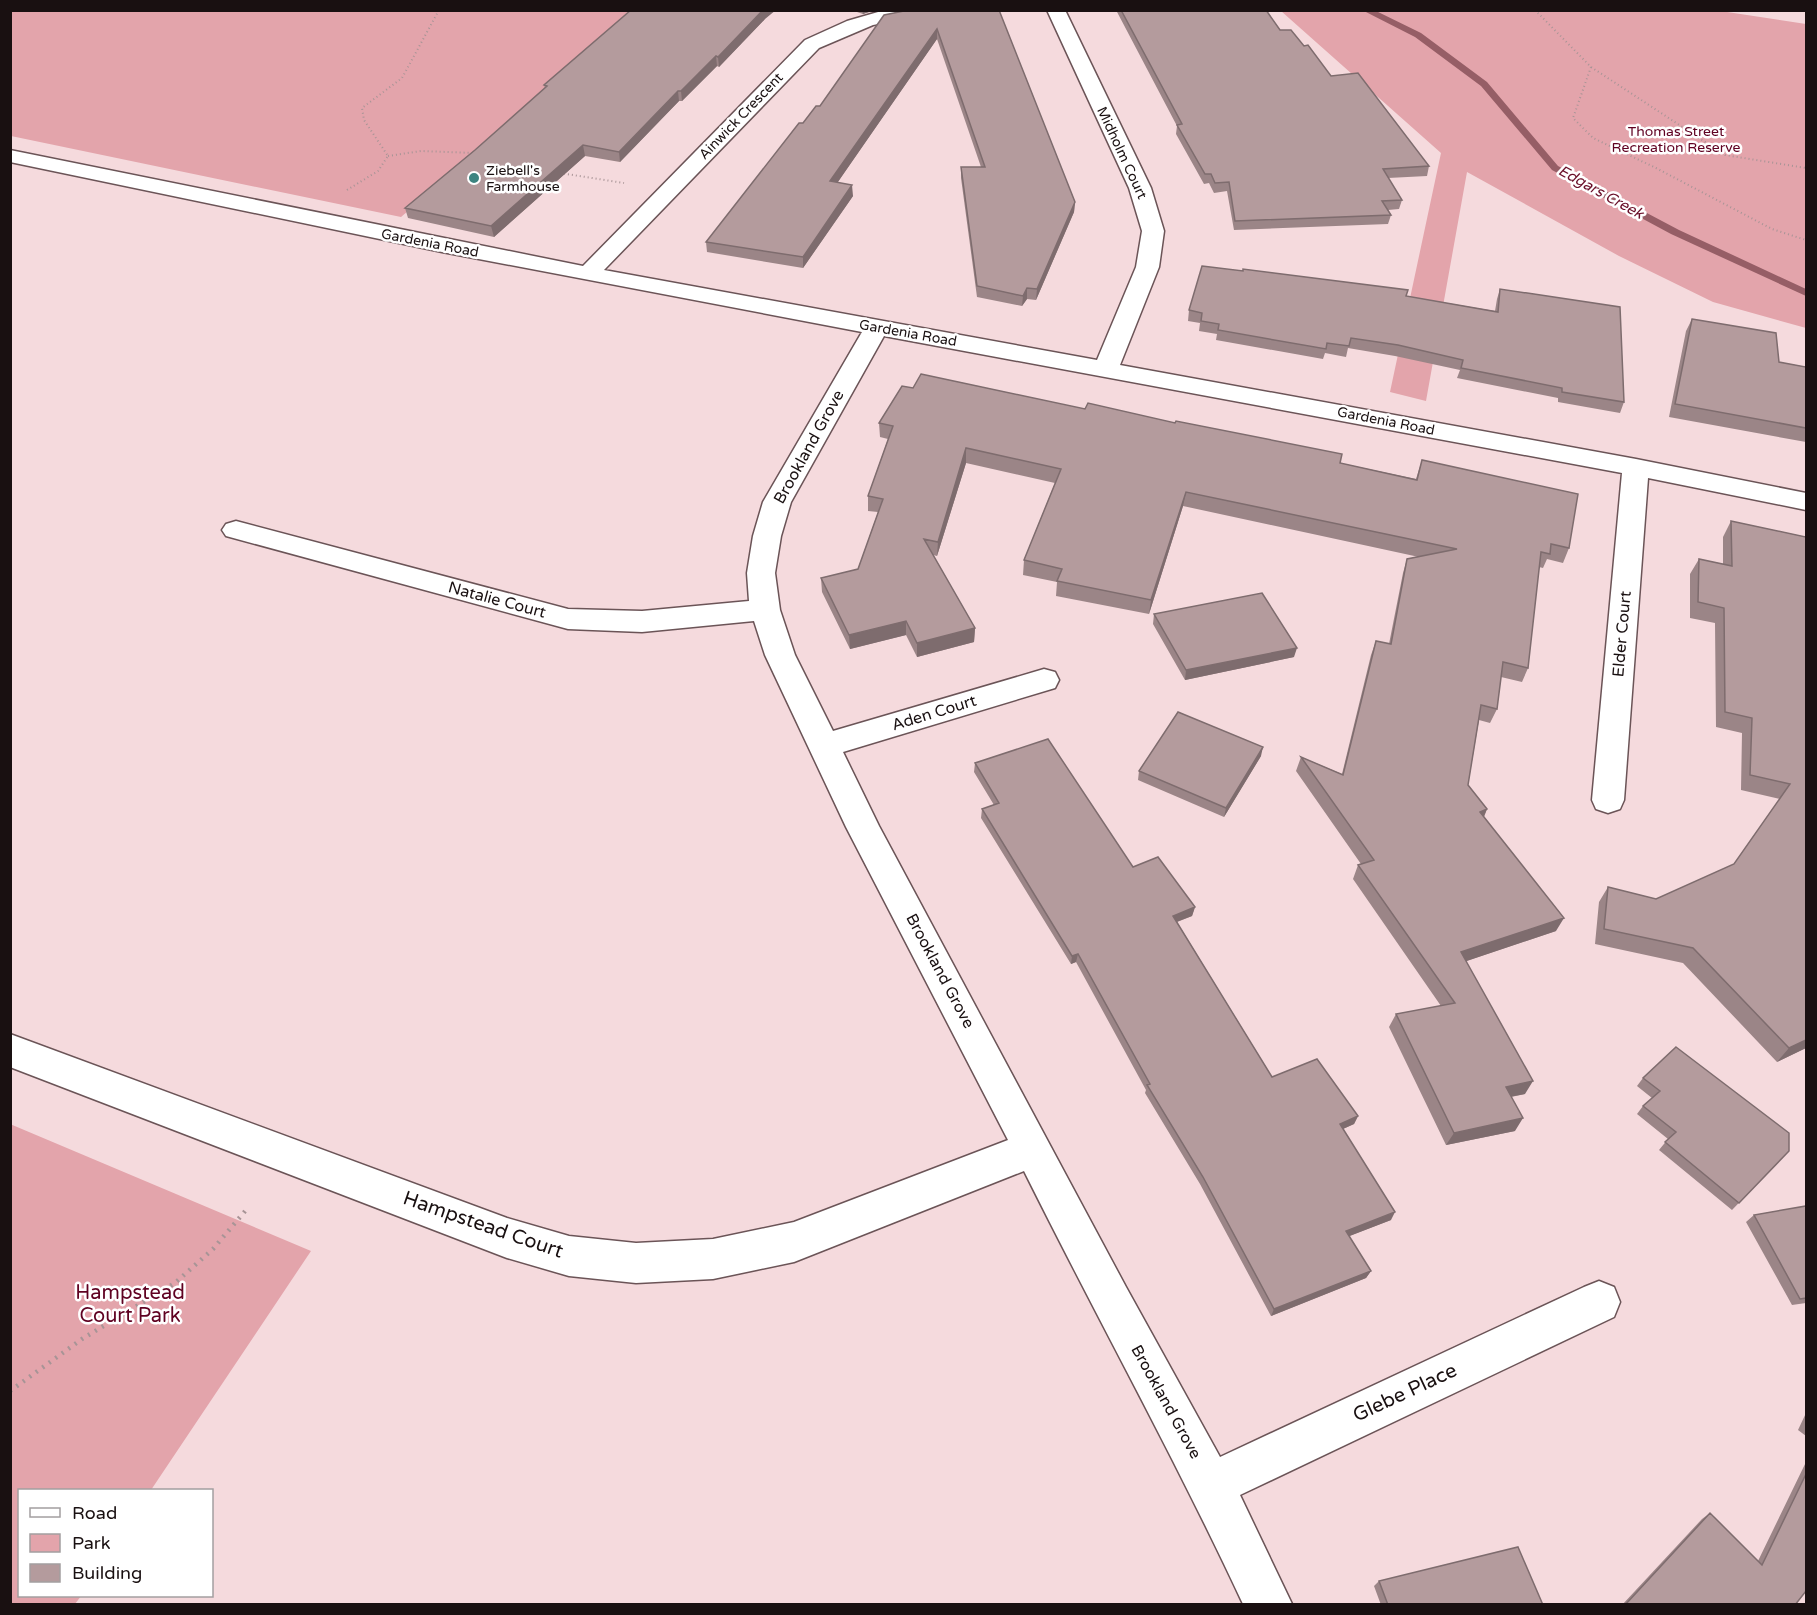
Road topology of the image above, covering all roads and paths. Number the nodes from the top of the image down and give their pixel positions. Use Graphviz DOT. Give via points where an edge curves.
graph roads {
  1 [pos="439,10"];
  2 [pos="926,10"];
  3 [pos="1056,10"];
  4 [pos="1535,10"];
  5 [pos="1591,67"];
  6 [pos="480,154"];
  7 [pos="10,156"];
  8 [pos="388,156"];
  9 [pos="1806,168"];
  10 [pos="555,171"];
  11 [pos="629,184"];
  12 [pos="309,219"];
  13 [pos="1806,240"];
  14 [pos="588,274"];
  15 [pos="877,327"];
  16 [pos="1106,368"];
  17 [pos="1636,467"];
  18 [pos="1806,501"];
  19 [pos="236,530"];
  20 [pos="765,610"];
  21 [pos="1044,680"];
  22 [pos="823,746"];
  23 [pos="1608,800"];
  24 [pos="10,1050"];
  25 [pos="1034,1149"];
  26 [pos="246,1210"];
  27 [pos="1599,1302"];
  28 [pos="10,1391"];
  29 [pos="1211,1485"];
  30 [pos="1269,1605"];
  1 -- 8 [label="path" via="402,78 362,108 364,120"];
  2 -- 14 [label="street, Ainwick Crescent" via="853,25 812,45"];
  3 -- 16 [label="street, Midholm Court" via="1140,188 1153,236 1150,259"];
  4 -- 5 [label="path"];
  5 -- 9 [label="path" via="1725,155"];
  5 -- 13 [label="path" via="1573,118 1593,138 1772,229"];
  6 -- 8 [label="path" via="440,151"];
  7 -- 12 [label="street, Gardenia Road"];
  8 -- 12 [label="path" via="378,171"];
  10 -- 11 [label="path"];
  12 -- 14 [label="street, Gardenia Road"];
  14 -- 15 [label="street, Gardenia Road"];
  15 -- 16 [label="street, Gardenia Road"];
  15 -- 20 [label="street, Brookland Grove" via="777,502 761,573"];
  16 -- 17 [label="street, Gardenia Road"];
  17 -- 18 [label="street, Gardenia Road"];
  17 -- 23 [label="street, Elder Court"];
  19 -- 20 [label="street, Natalie Court" via="588,622 636,622"];
  20 -- 22 [label="street, Brookland Grove" via="780,655"];
  21 -- 22 [label="street, Aden Court"];
  22 -- 25 [label="street, Brookland Grove"];
  24 -- 25 [label="street, Hampstead Court" via="507,1238 569,1256 636,1263 713,1259 794,1242"];
  25 -- 29 [label="street, Brookland Grove" via="1111,1302"];
  26 -- 28 [label="path" via="213,1249 175,1283 82,1338"];
  27 -- 29 [label="street, Glebe Place"];
  29 -- 30 [label="street, Brookland Grove"];
}
